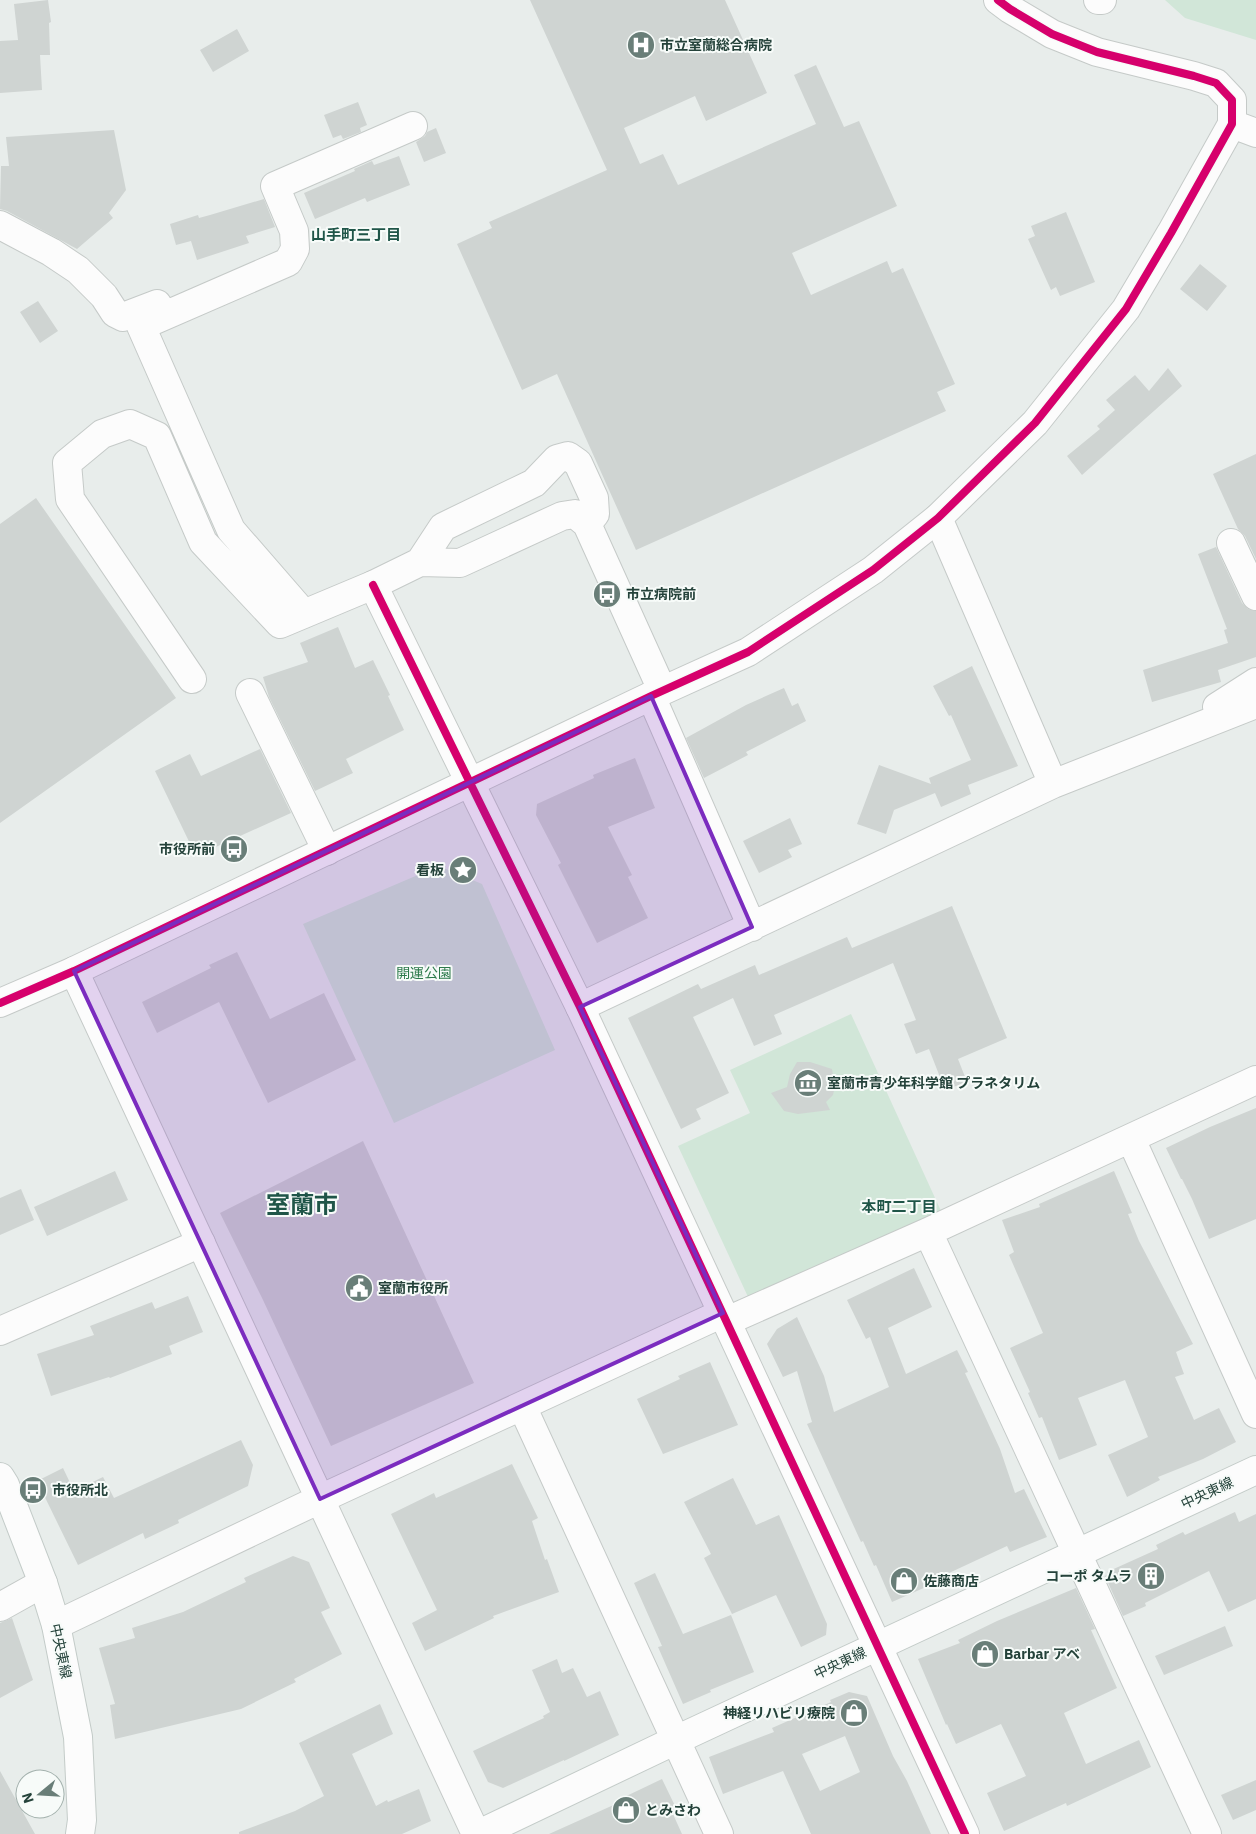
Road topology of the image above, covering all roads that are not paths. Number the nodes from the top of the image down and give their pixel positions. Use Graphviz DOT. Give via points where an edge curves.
graph roads {
  1 [pos="998,0"];
  2 [pos="1098,0"];
  3 [pos="1102,0"];
  4 [pos="413,126"];
  5 [pos="1244,129"];
  6 [pos="0,225"];
  7 [pos="181,309"];
  8 [pos="938,518"];
  9 [pos="587,524"];
  10 [pos="1231,543"];
  11 [pos="420,562"];
  12 [pos="373,585"];
  13 [pos="1256,596"];
  14 [pos="304,614"];
  15 [pos="192,679"];
  16 [pos="1256,682"];
  17 [pos="250,693"];
  18 [pos="657,693"];
  19 [pos="1256,704"];
  20 [pos="1170,738"];
  21 [pos="471,782"];
  22 [pos="1054,784"];
  23 [pos="327,851"];
  24 [pos="752,927"];
  25 [pos="74,971"];
  26 [pos="1,1002"];
  27 [pos="580,1007"];
  28 [pos="1256,1080"];
  29 [pos="1131,1139"];
  30 [pos="928,1232"];
  31 [pos="201,1243"];
  32 [pos="725,1317"];
  33 [pos="0,1331"];
  34 [pos="522,1406"];
  35 [pos="1256,1414"];
  36 [pos="1256,1470"];
  37 [pos="0,1477"];
  38 [pos="320,1499"];
  39 [pos="1078,1553"];
  40 [pos="43,1583"];
  41 [pos="0,1607"];
  42 [pos="56,1625"];
  43 [pos="876,1646"];
  44 [pos="676,1740"];
  45 [pos="80,1834"];
  46 [pos="478,1834"];
  47 [pos="720,1834"];
  48 [pos="965,1834"];
  49 [pos="1207,1834"];
  1 -- 5 [label="street" via="1052,34 1097,52 1216,83 1232,100"];
  2 -- 3 [label="street"];
  4 -- 7 [label="street" via="275,186 294,231 295,249 288,262"];
  5 -- 8 [label="street" via="1171,234 1126,309 1035,423"];
  6 -- 7 [label="street" via="78,270 104,296 114,313 123,317 170,299"];
  7 -- 14 [label="street" via="141,326 231,530"];
  8 -- 18 [label="street" via="873,570 748,652"];
  8 -- 22 [label="street"];
  9 -- 11 [label="street" via="575,514 562,516 460,563"];
  9 -- 11 [label="street" via="595,514 594,498 578,463 568,456 557,459 534,483 443,528"];
  9 -- 18 [label="street"];
  10 -- 13 [label="street"];
  11 -- 12 [label="street"];
  12 -- 14 [label="street"];
  12 -- 21 [label="street"];
  14 -- 15 [label="street" via="280,624 203,542 157,436 130,424 102,434 67,463 70,498"];
  16 -- 20 [label="street"];
  17 -- 23 [label="street"];
  18 -- 21 [label="street"];
  18 -- 24 [label="street"];
  19 -- 20 [label="street"];
  20 -- 22 [label="street"];
  21 -- 23 [label="street"];
  21 -- 27 [label="street"];
  22 -- 24 [label="street"];
  23 -- 25 [label="street"];
  24 -- 27 [label="street"];
  25 -- 26 [label="street"];
  25 -- 31 [label="street"];
  27 -- 32 [label="street"];
  28 -- 29 [label="street"];
  29 -- 30 [label="street"];
  29 -- 35 [label="street"];
  30 -- 32 [label="street"];
  30 -- 39 [label="street"];
  31 -- 33 [label="street"];
  31 -- 38 [label="street"];
  32 -- 34 [label="street"];
  32 -- 43 [label="street"];
  34 -- 38 [label="street"];
  34 -- 44 [label="street"];
  36 -- 39 [label="street, 中央東線"];
  37 -- 40 [label="street, 中央東線"];
  38 -- 42 [label="street"];
  38 -- 46 [label="street"];
  39 -- 43 [label="street, 中央東線"];
  39 -- 49 [label="street"];
  40 -- 41 [label="street"];
  40 -- 42 [label="street, 中央東線"];
  42 -- 45 [label="street, 中央東線" via="78,1737"];
  43 -- 44 [label="street, 中央東線"];
  43 -- 48 [label="street"];
  44 -- 46 [label="street, 中央東線"];
  44 -- 47 [label="street"];
}
